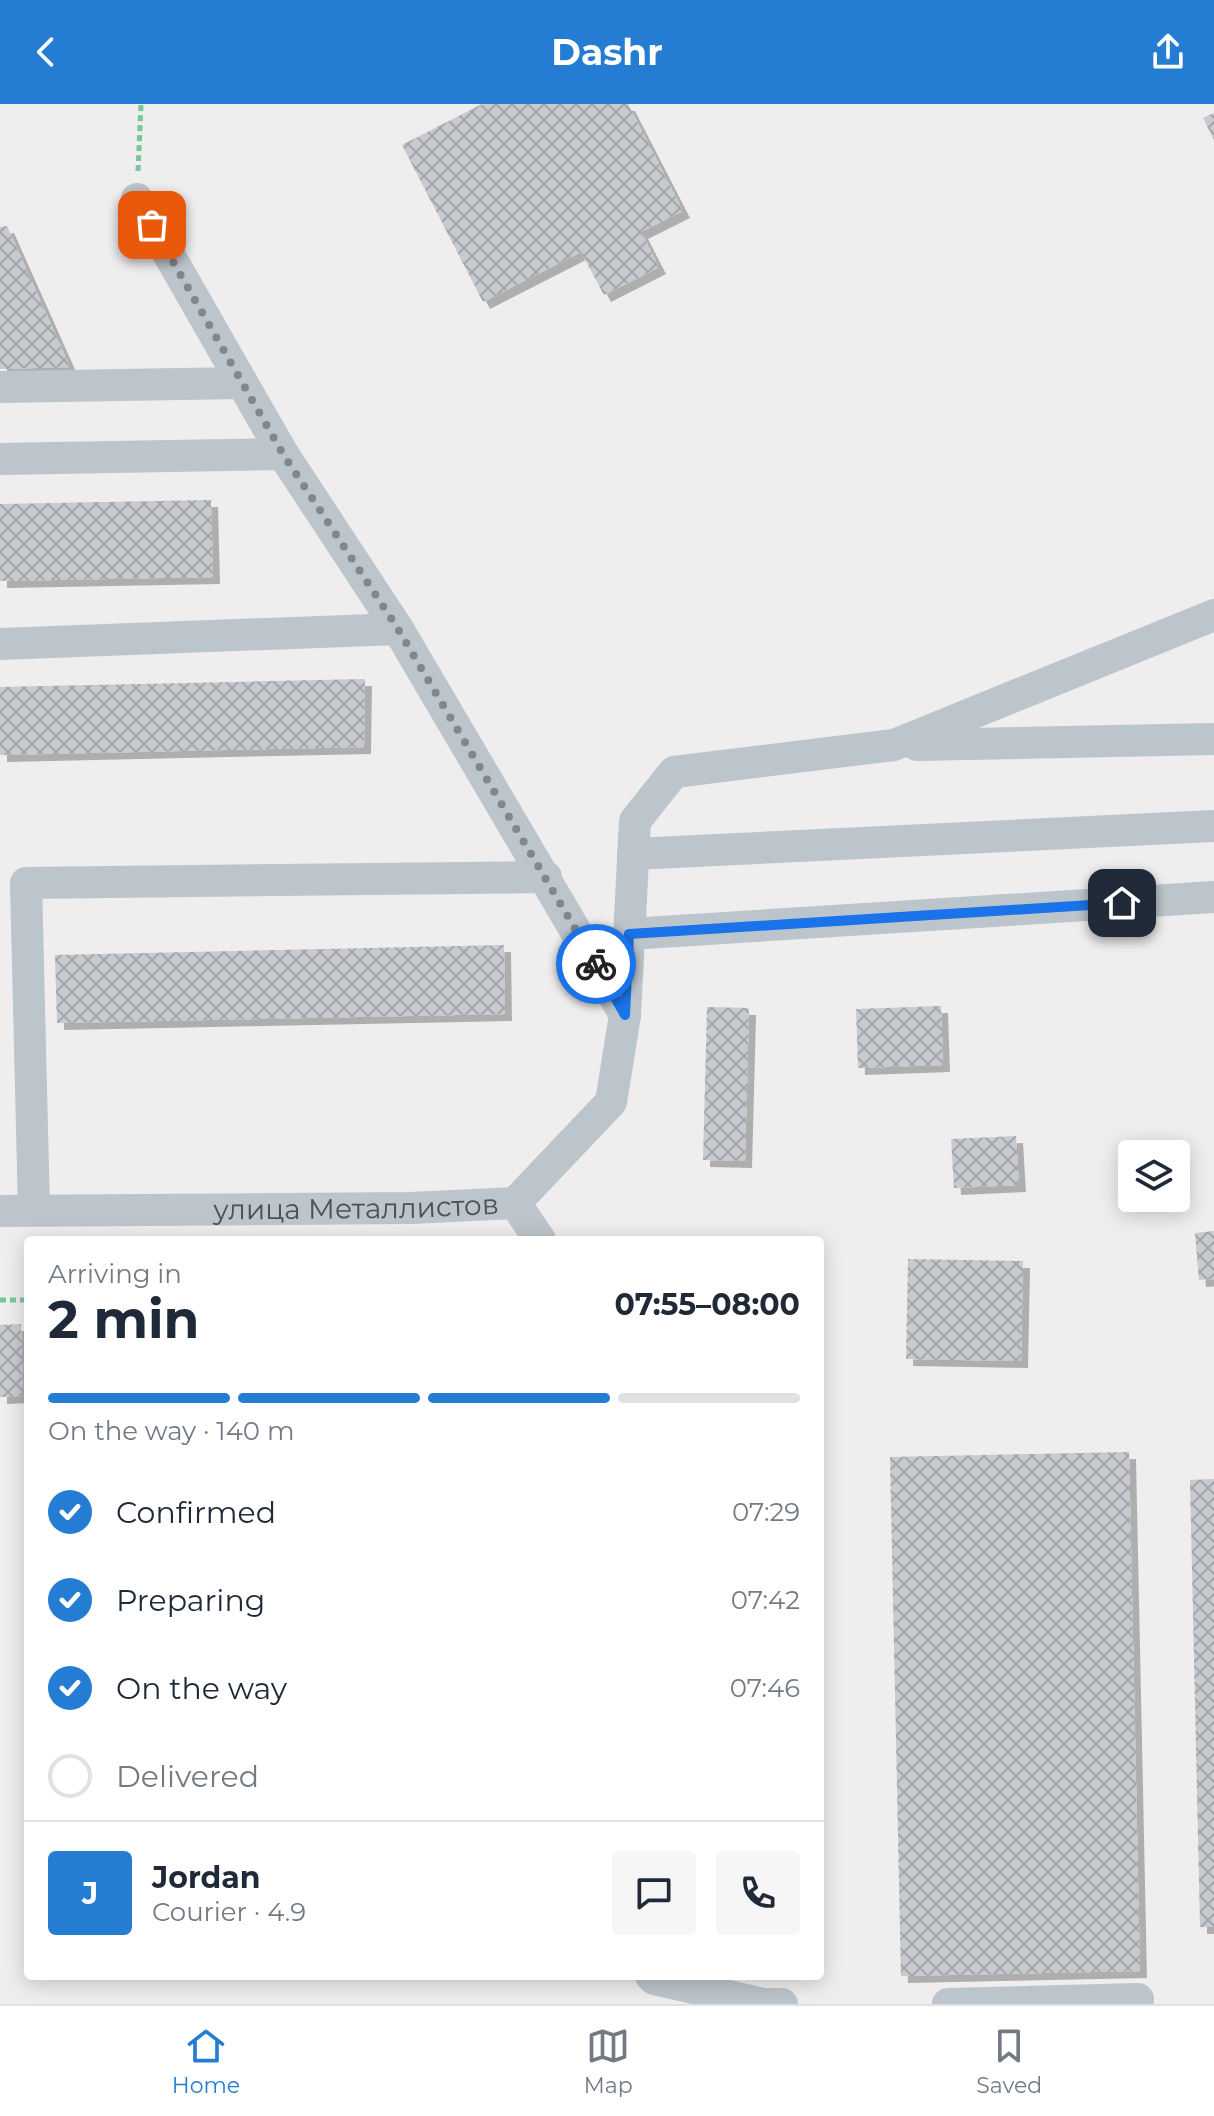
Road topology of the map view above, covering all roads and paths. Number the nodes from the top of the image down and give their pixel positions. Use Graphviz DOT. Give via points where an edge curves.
graph roads {
  1 [pos="141,104"];
  2 [pos="137,199"];
  3 [pos="241,383"];
  4 [pos="0,387"];
  5 [pos="283,454"];
  6 [pos="0,459"];
  7 [pos="1214,615"];
  8 [pos="398,629"];
  9 [pos="0,644"];
  10 [pos="1214,739"];
  11 [pos="894,745"];
  12 [pos="1214,826"];
  13 [pos="633,854"];
  14 [pos="546,877"];
  15 [pos="1214,897"];
  16 [pos="629,934"];
  17 [pos="625,1015"];
  18 [pos="515,1203"];
  19 [pos="34,1210"];
  20 [pos="0,1211"];
  21 [pos="537,1236"];
  22 [pos="0,1300"];
  23 [pos="24,1300"];
  24 [pos="658,1980"];
  25 [pos="1138,1999"];
  26 [pos="782,2004"];
  27 [pos="948,2004"];
  1 -- 2 [label="path"];
  2 -- 3 [label="street"];
  3 -- 4 [label="street"];
  3 -- 5 [label="street"];
  5 -- 6 [label="street"];
  5 -- 8 [label="street"];
  7 -- 11 [label="street"];
  8 -- 9 [label="street"];
  8 -- 14 [label="street"];
  10 -- 11 [label="street"];
  11 -- 13 [label="street, улица Металлистов" via="674,772 635,821"];
  12 -- 13 [label="street"];
  13 -- 16 [label="street, улица Металлистов"];
  14 -- 17 [label="street"];
  14 -- 19 [label="street" via="26,883"];
  15 -- 16 [label="street"];
  16 -- 17 [label="street, улица Металлистов"];
  17 -- 18 [label="street, улица Металлистов" via="611,1102"];
  18 -- 19 [label="street, улица Металлистов"];
  18 -- 21 [label="street"];
  19 -- 20 [label="street, улица Металлистов"];
  22 -- 23 [label="path"];
  24 -- 26 [label="street"];
  25 -- 27 [label="street"];
}
